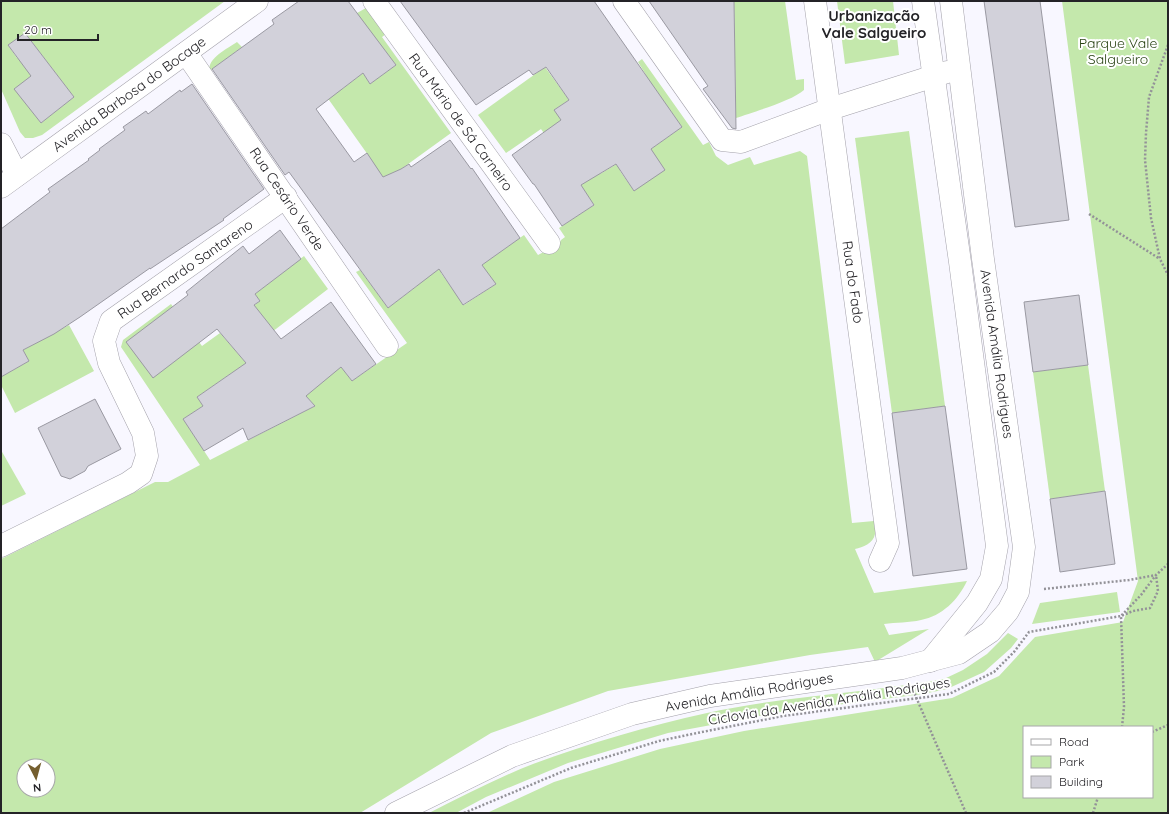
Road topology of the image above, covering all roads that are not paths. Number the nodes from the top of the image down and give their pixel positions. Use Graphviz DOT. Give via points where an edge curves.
graph roads {
  1 [pos="257,1"];
  2 [pos="374,1"];
  3 [pos="624,1"];
  4 [pos="815,1"];
  5 [pos="923,1"];
  6 [pos="951,1"];
  7 [pos="186,53"];
  8 [pos="959,68"];
  9 [pos="933,77"];
  10 [pos="830,109"];
  11 [pos="1,144"];
  12 [pos="9,181"];
  13 [pos="286,197"];
  14 [pos="548,243"];
  15 [pos="983,259"];
  16 [pos="960,262"];
  17 [pos="387,346"];
  18 [pos="1,546"];
  19 [pos="880,561"];
  20 [pos="930,661"];
  21 [pos="396,813"];
  1 -- 7 [label="street, Avenida Barbosa do Bocage"];
  2 -- 14 [label="street, Rua Mário de Sá Carneiro"];
  3 -- 10 [label="street" via="722,140 741,142"];
  4 -- 10 [label="street, Rua do Fado"];
  5 -- 9 [label="street, Avenida Amália Rodrigues"];
  6 -- 8 [label="street, Avenida Amália Rodrigues"];
  7 -- 12 [label="street, Avenida Barbosa do Bocage"];
  7 -- 13 [label="street, Rua Cesário Verde"];
  8 -- 9 [label="street"];
  8 -- 15 [label="street, Avenida Amália Rodrigues"];
  9 -- 10 [label="street"];
  9 -- 16 [label="street, Avenida Amália Rodrigues"];
  10 -- 19 [label="street, Rua do Fado" via="888,543"];
  11 -- 12 [label="street"];
  13 -- 17 [label="street, Rua Cesário Verde"];
  13 -- 18 [label="street, Rua Bernardo Santareno" via="111,321 104,340 109,363 143,433 147,456 141,474 128,483"];
  15 -- 16 [label="street"];
  15 -- 20 [label="street, Avenida Amália Rodrigues" via="1024,547 1018,592 1008,611 990,632 959,653"];
  16 -- 20 [label="street, Avenida Amália Rodrigues" via="997,546 991,579 977,603"];
  20 -- 21 [label="street, Avenida Amália Rodrigues" via="902,668 710,696 632,714 512,756"];
}
